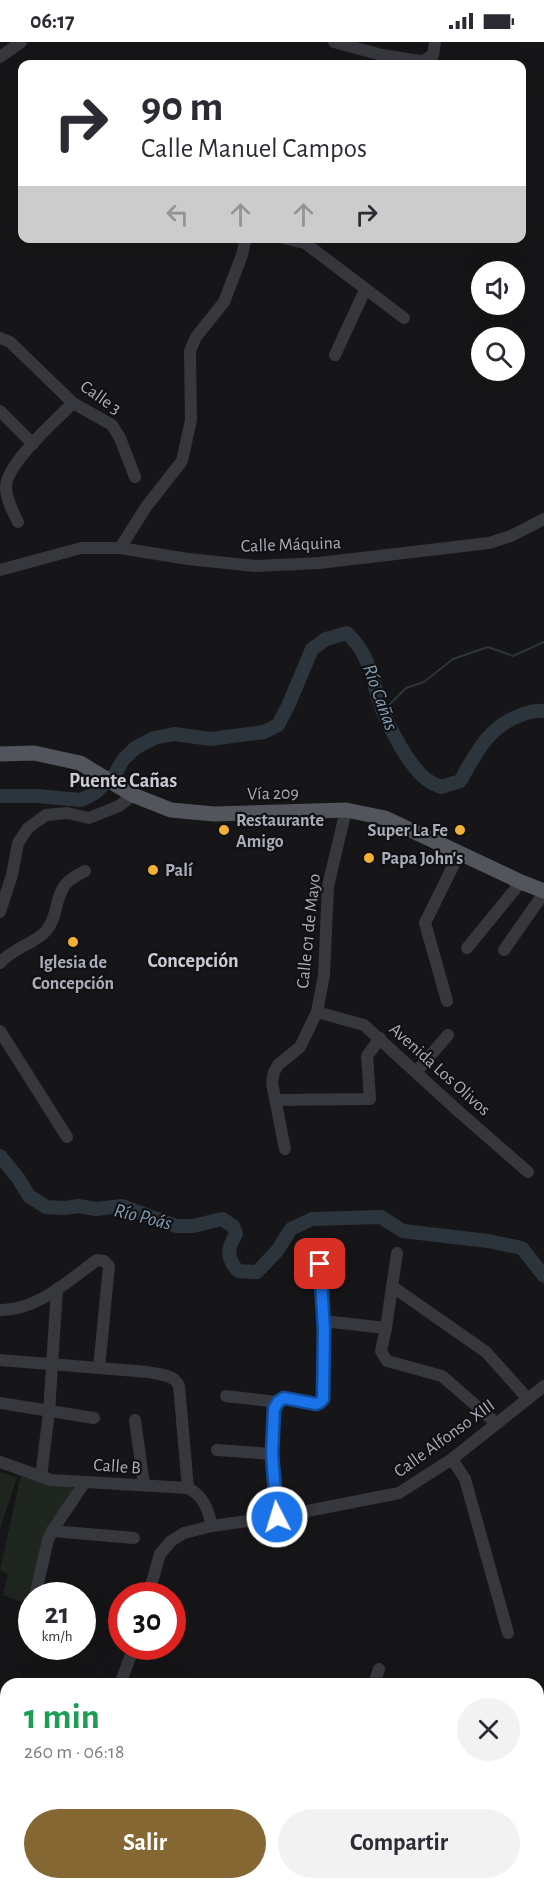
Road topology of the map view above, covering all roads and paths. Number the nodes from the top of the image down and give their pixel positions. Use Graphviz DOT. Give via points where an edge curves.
graph roads {
  1 [pos="21,42"];
  2 [pos="334,42"];
  3 [pos="435,42"];
  4 [pos="0,57"];
  5 [pos="416,60"];
  6 [pos="425,60"];
  7 [pos="245,243"];
  8 [pos="304,243"];
  9 [pos="366,290"];
  10 [pos="404,318"];
  11 [pos="0,338"];
  12 [pos="335,356"];
  13 [pos="73,403"];
  14 [pos="0,411"];
  15 [pos="33,444"];
  16 [pos="135,477"];
  17 [pos="6,510"];
  18 [pos="544,519"];
  19 [pos="18,522"];
  20 [pos="120,548"];
  21 [pos="0,570"];
  22 [pos="0,754"];
  23 [pos="133,795"];
  24 [pos="346,810"];
  25 [pos="460,852"];
  26 [pos="85,871"];
  27 [pos="521,882"];
  28 [pos="543,891"];
  29 [pos="0,912"];
  30 [pos="467,948"];
  31 [pos="504,950"];
  32 [pos="0,963"];
  33 [pos="447,1001"];
  34 [pos="317,1012"];
  35 [pos="0,1031"];
  36 [pos="448,1035"];
  37 [pos="380,1038"];
  38 [pos="416,1072"];
  39 [pos="276,1100"];
  40 [pos="67,1137"];
  41 [pos="285,1149"];
  42 [pos="528,1172"];
  43 [pos="397,1253"];
  44 [pos="320,1264"];
  45 [pos="393,1287"];
  46 [pos="57,1289"];
  47 [pos="0,1310"];
  48 [pos="386,1328"];
  49 [pos="324,1329"];
  50 [pos="0,1360"];
  51 [pos="52,1364"];
  52 [pos="99,1368"];
  53 [pos="544,1386"];
  54 [pos="226,1396"];
  55 [pos="528,1399"];
  56 [pos="278,1402"];
  57 [pos="0,1403"];
  58 [pos="49,1412"];
  59 [pos="94,1418"];
  60 [pos="135,1420"];
  61 [pos="496,1423"];
  62 [pos="217,1450"];
  63 [pos="272,1454"];
  64 [pos="452,1459"];
  65 [pos="0,1462"];
  66 [pos="41,1477"];
  67 [pos="84,1482"];
  68 [pos="144,1485"];
  69 [pos="188,1488"];
  70 [pos="277,1517"];
  71 [pos="212,1526"];
  72 [pos="52,1531"];
  73 [pos="134,1538"];
  74 [pos="38,1582"];
  75 [pos="152,1582"];
  76 [pos="508,1633"];
  77 [pos="129,1660"];
  78 [pos="379,1669"];
  79 [pos="122,1678"];
  80 [pos="376,1678"];
  1 -- 4 [label="street"];
  2 -- 5 [label="street"];
  3 -- 6 [label="street" via="433,56"];
  7 -- 20 [label="street" via="224,302 196,337 190,351 191,420 182,461"];
  8 -- 9 [label="street"];
  9 -- 10 [label="street"];
  9 -- 12 [label="street"];
  11 -- 13 [label="street, Calle 3" via="10,342"];
  13 -- 15 [label="street"];
  13 -- 16 [label="street, Calle 3" via="112,425"];
  14 -- 15 [label="street"];
  15 -- 17 [label="street" via="10,471"];
  17 -- 19 [label="street"];
  18 -- 20 [label="street, Calle Máquina" via="489,543 319,563 255,566"];
  20 -- 21 [label="street, Calle Máquina" via="81,548"];
  22 -- 23 [label="main road, Vía 209" via="34,753 80,763"];
  23 -- 24 [label="main road, Vía 209" via="171,810 214,814"];
  23 -- 29 [label="street" via="119,806 89,818 67,813 46,815 28,828 18,843"];
  24 -- 25 [label="main road, Vía 209" via="385,818"];
  24 -- 34 [label="street, Calle 01 de Mayo" via="328,886 324,975"];
  25 -- 27 [label="main road, Vía 209"];
  25 -- 33 [label="street" via="425,923"];
  26 -- 32 [label="street" via="63,887 44,933"];
  27 -- 28 [label="main road, Vía 209"];
  27 -- 30 [label="street"];
  28 -- 31 [label="street"];
  34 -- 37 [label="street, Avenida Los Olivos" via="364,1025"];
  34 -- 39 [label="street, Calle 01 de Mayo" via="300,1047 274,1072"];
  35 -- 40 [label="street"];
  36 -- 38 [label="street"];
  37 -- 38 [label="street, Avenida Los Olivos"];
  37 -- 39 [label="street" via="367,1056 370,1099"];
  38 -- 42 [label="street, Avenida Los Olivos"];
  39 -- 41 [label="street, Calle 01 de Mayo"];
  43 -- 45 [label="street"];
  44 -- 49 [label="street"];
  45 -- 48 [label="street"];
  45 -- 55 [label="street" via="486,1352"];
  46 -- 47 [label="street" via="27,1306"];
  46 -- 51 [label="street"];
  46 -- 52 [label="street" via="97,1260 109,1266"];
  48 -- 49 [label="street" via="332,1322"];
  48 -- 61 [label="street" via="381,1351 387,1361 442,1376"];
  49 -- 56 [label="street" via="323,1399 316,1404 284,1398"];
  50 -- 51 [label="street"];
  51 -- 52 [label="street"];
  51 -- 58 [label="street"];
  52 -- 69 [label="street" via="172,1377 179,1386"];
  53 -- 55 [label="street, Calle Alfonso XIII"];
  54 -- 56 [label="street"];
  55 -- 61 [label="street, Calle Alfonso XIII"];
  56 -- 63 [label="street" via="274,1409"];
  57 -- 58 [label="street"];
  58 -- 59 [label="street"];
  58 -- 66 [label="street"];
  60 -- 68 [label="street"];
  61 -- 64 [label="street, Calle Alfonso XIII"];
  62 -- 63 [label="street"];
  63 -- 70 [label="street"];
  64 -- 70 [label="street, Calle Alfonso XIII" via="399,1493"];
  64 -- 76 [label="street" via="465,1479"];
  65 -- 66 [label="street, Calle B"];
  66 -- 67 [label="street, Calle B"];
  67 -- 68 [label="street, Calle B"];
  67 -- 72 [label="street"];
  68 -- 69 [label="street, Calle B"];
  69 -- 71 [label="street" via="204,1502"];
  70 -- 71 [label="street, Calle Alfonso XIII"];
  71 -- 75 [label="street, Calle Alfonso XIII" via="184,1533 171,1541 160,1554"];
  72 -- 73 [label="street"];
  72 -- 74 [label="street"];
  77 -- 79 [label="street"];
  78 -- 80 [label="street"];
}
